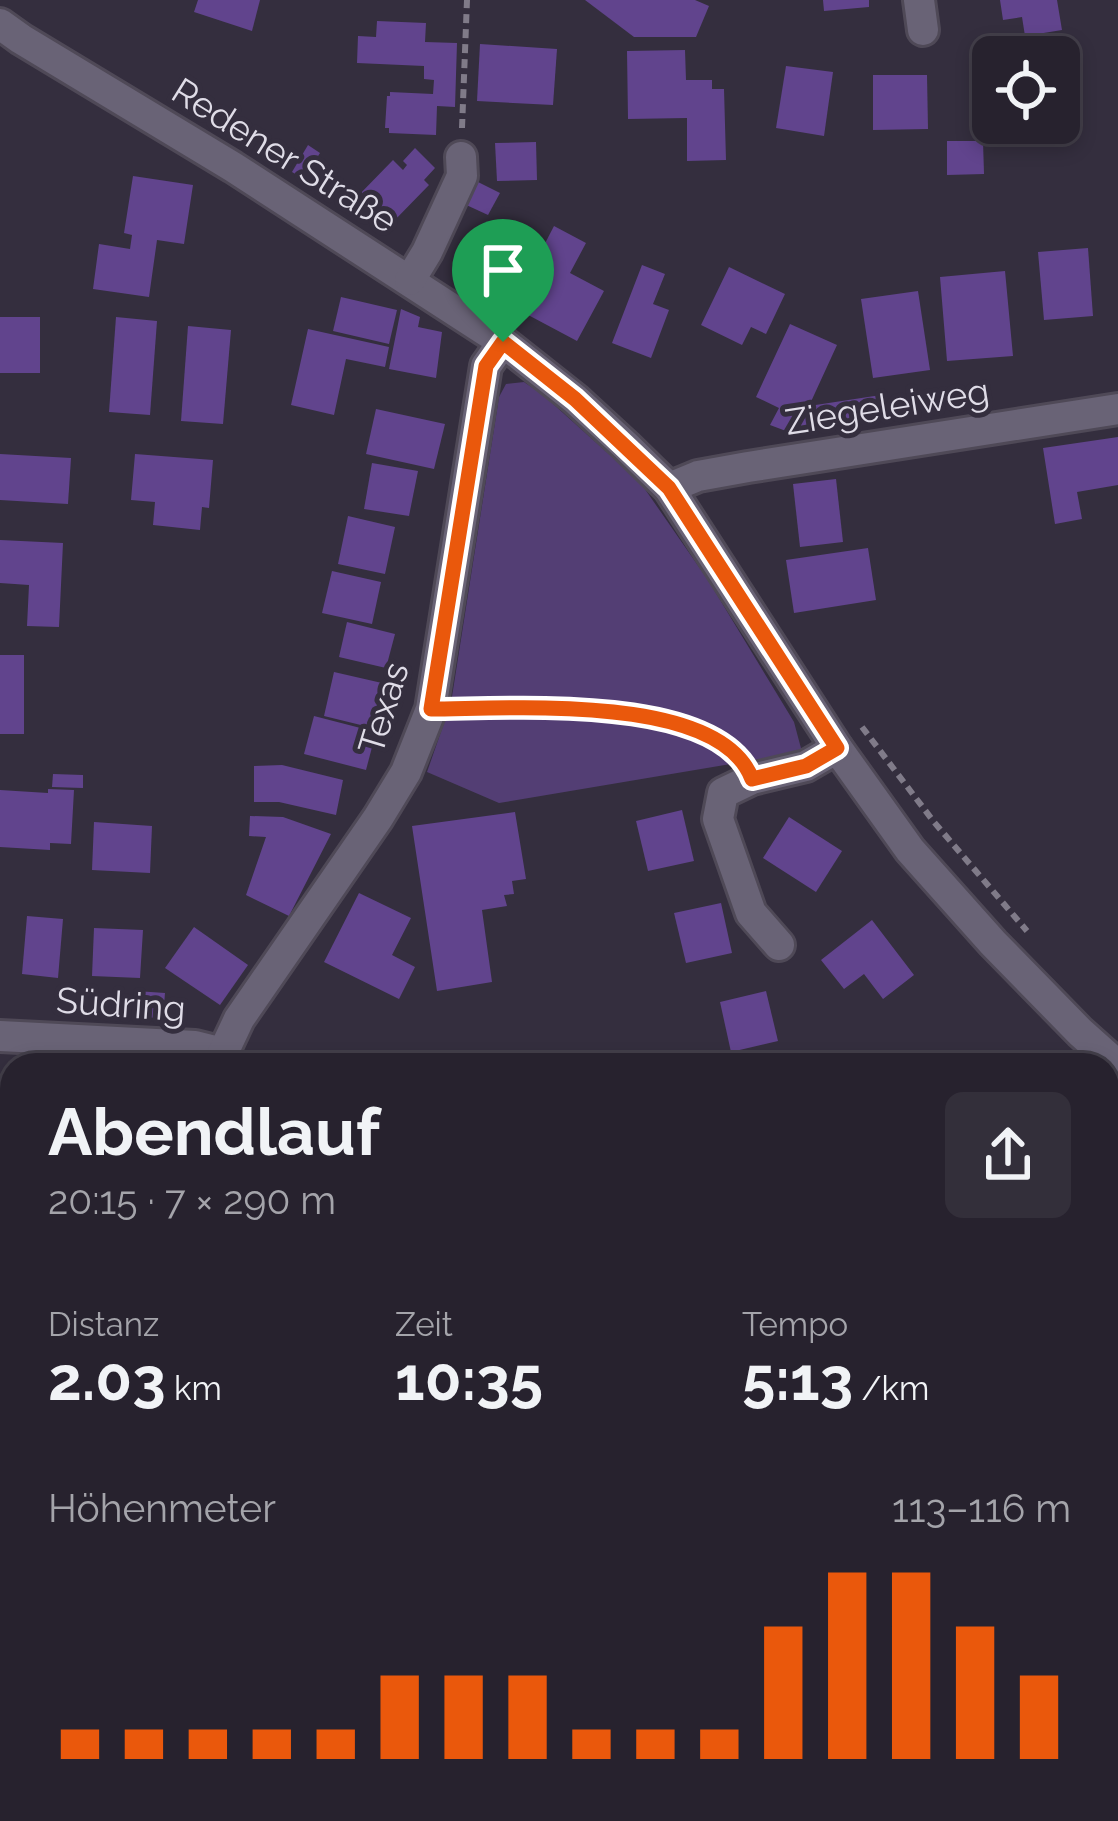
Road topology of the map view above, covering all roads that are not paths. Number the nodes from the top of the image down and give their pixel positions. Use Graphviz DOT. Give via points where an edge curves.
graph roads {
  1 [pos="0,24"];
  2 [pos="461,157"];
  3 [pos="410,280"];
  4 [pos="503,342"];
  5 [pos="1118,409"];
  6 [pos="669,488"];
  7 [pos="837,748"];
  8 [pos="779,945"];
  9 [pos="0,1036"];
  10 [pos="212,1053"];
  11 [pos="228,1053"];
  12 [pos="1103,1053"];
  1 -- 3 [label="street, Redener Straße"];
  2 -- 3 [label="street" via="462,176"];
  3 -- 4 [label="street, Redener Straße"];
  4 -- 6 [label="street, Redener Straße"];
  4 -- 11 [label="street, Texas" via="486,366 431,709 406,772 239,1019"];
  5 -- 6 [label="street, Ziegeleiweg" via="748,467"];
  6 -- 7 [label="street, Redener Straße"];
  7 -- 8 [label="street" via="723,793 718,819 751,913"];
  7 -- 12 [label="street, Redener Straße" via="910,850"];
  9 -- 10 [label="street, Südring"];
}
